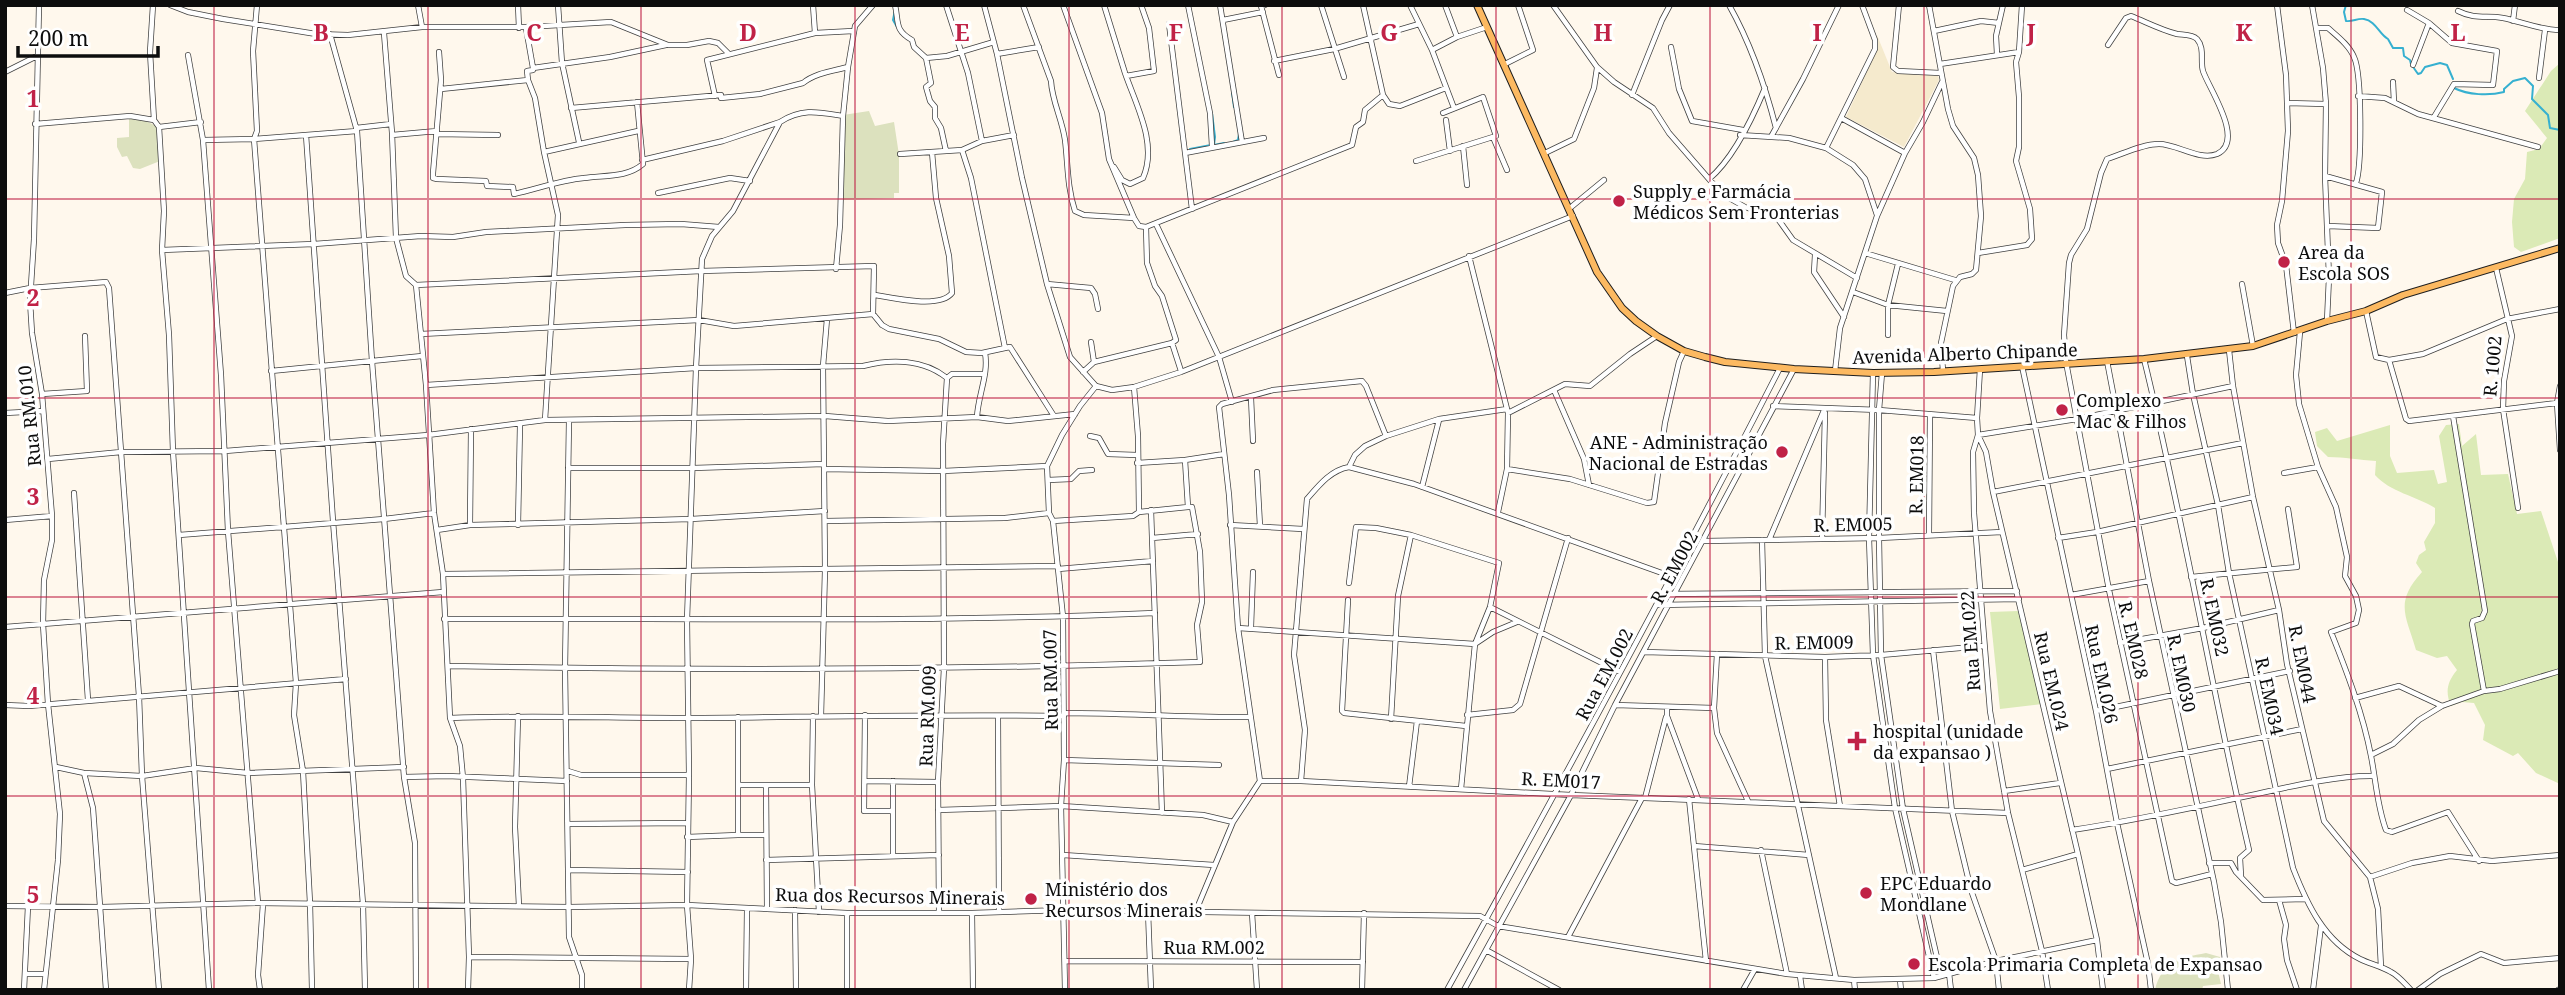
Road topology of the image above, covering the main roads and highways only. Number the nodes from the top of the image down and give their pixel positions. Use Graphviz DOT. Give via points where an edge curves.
graph roads {
  1 [pos="1477,5"];
  2 [pos="2560,248"];
  1 -- 2 [label="main road, Avenida Alberto Chipande" via="1609,291 1657,336 1684,351 1725,362 1882,373 2187,356 2253,346"];
}
